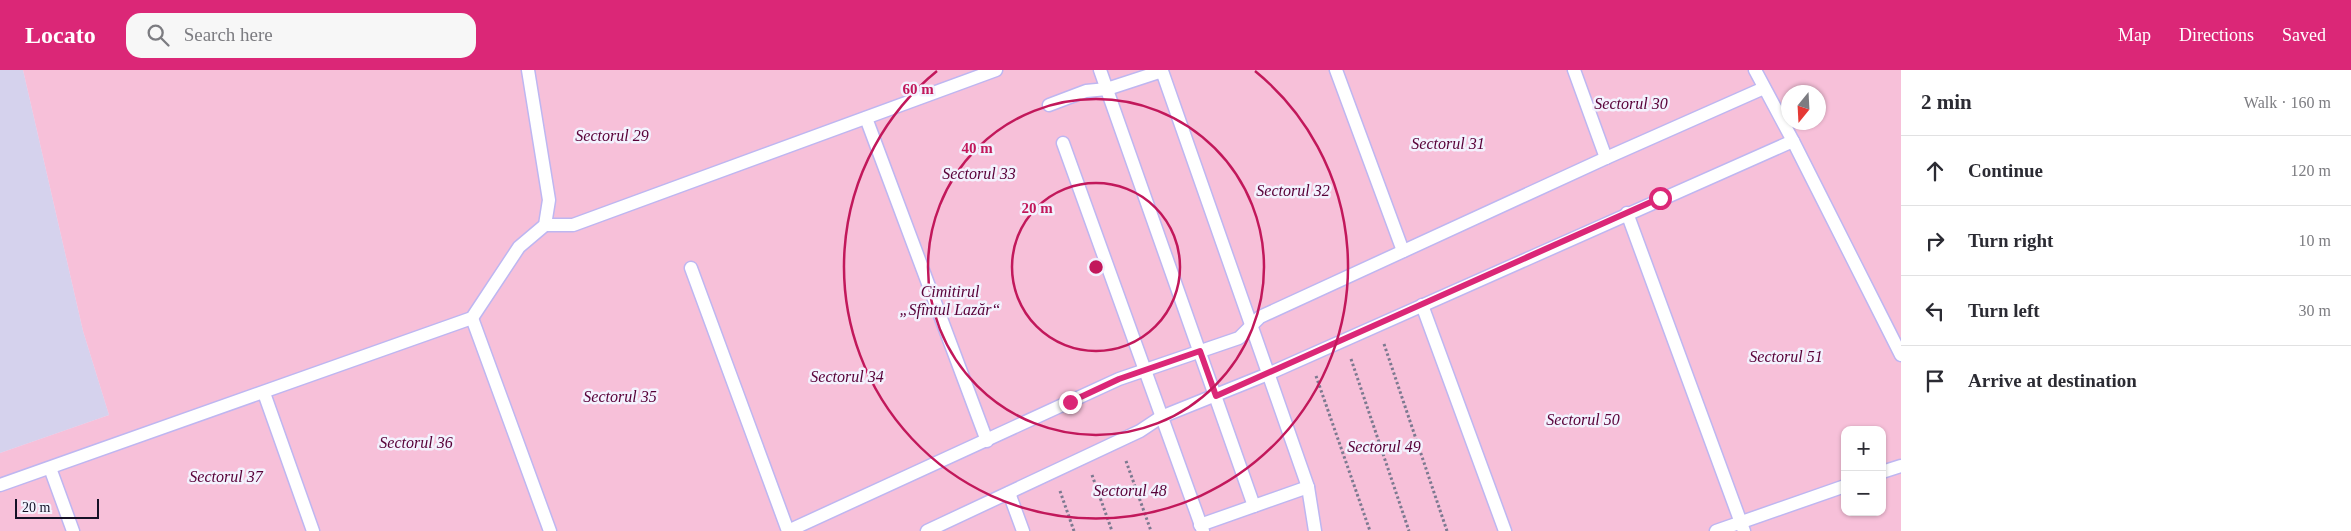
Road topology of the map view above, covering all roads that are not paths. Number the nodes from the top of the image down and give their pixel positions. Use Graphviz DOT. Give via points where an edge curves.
graph roads {
  1 [pos="528,70"];
  2 [pos="996,70"];
  3 [pos="1100,70"];
  4 [pos="1336,70"];
  5 [pos="1574,70"];
  6 [pos="1755,70"];
  7 [pos="1764,88"];
  8 [pos="1107,89"];
  9 [pos="1049,105"];
  10 [pos="866,118"];
  11 [pos="1793,140"];
  12 [pos="1063,143"];
  13 [pos="1606,158"];
  14 [pos="1627,213"];
  15 [pos="545,225"];
  16 [pos="1403,251"];
  17 [pos="691,268"];
  18 [pos="1422,305"];
  19 [pos="472,318"];
  20 [pos="1251,326"];
  21 [pos="1200,351"];
  22 [pos="1901,355"];
  23 [pos="1145,370"];
  24 [pos="1268,374"];
  25 [pos="264,392"];
  26 [pos="1216,396"];
  27 [pos="1161,417"];
  28 [pos="988,441"];
  29 [pos="1901,466"];
  30 [pos="50,468"];
  31 [pos="1885,471"];
  32 [pos="0,485"];
  33 [pos="1308,488"];
  34 [pos="1841,488"];
  35 [pos="1009,494"];
  36 [pos="1254,506"];
  37 [pos="1743,527"];
  38 [pos="1201,528"];
  39 [pos="73,531"];
  40 [pos="313,531"];
  41 [pos="550,531"];
  42 [pos="788,531"];
  43 [pos="927,531"];
  44 [pos="1023,531"];
  45 [pos="1315,531"];
  46 [pos="1505,531"];
  47 [pos="1716,531"];
  1 -- 15 [label="lane" via="549,200"];
  2 -- 10 [label="lane"];
  3 -- 8 [label="lane"];
  4 -- 16 [label="lane"];
  5 -- 13 [label="lane"];
  6 -- 7 [label="lane"];
  7 -- 11 [label="lane"];
  7 -- 13 [label="lane"];
  8 -- 9 [label="lane" via="1086,91"];
  8 -- 20 [label="lane" via="1162,71"];
  8 -- 21 [label="lane"];
  10 -- 15 [label="lane" via="573,224"];
  10 -- 28 [label="lane"];
  11 -- 14 [label="lane"];
  11 -- 22 [label="lane"];
  12 -- 23 [label="lane"];
  13 -- 16 [label="lane"];
  14 -- 18 [label="lane"];
  14 -- 37 [label="lane"];
  15 -- 19 [label="lane" via="519,247"];
  16 -- 20 [label="lane" via="1260,317"];
  17 -- 42 [label="lane"];
  18 -- 24 [label="lane"];
  18 -- 46 [label="lane"];
  19 -- 25 [label="lane"];
  19 -- 41 [label="lane"];
  20 -- 21 [label="lane" via="1239,338"];
  20 -- 24 [label="lane"];
  21 -- 23 [label="lane"];
  21 -- 26 [label="lane"];
  23 -- 27 [label="lane"];
  23 -- 28 [label="lane" via="1119,379"];
  24 -- 26 [label="lane"];
  24 -- 33 [label="lane"];
  25 -- 30 [label="lane"];
  25 -- 40 [label="lane"];
  26 -- 27 [label="lane"];
  26 -- 36 [label="lane"];
  27 -- 35 [label="lane"];
  27 -- 38 [label="lane"];
  28 -- 42 [label="lane"];
  29 -- 31 [label="lane"];
  30 -- 32 [label="lane"];
  30 -- 39 [label="lane"];
  33 -- 36 [label="lane"];
  33 -- 45 [label="lane"];
  34 -- 37 [label="lane"];
  35 -- 43 [label="lane"];
  35 -- 44 [label="lane"];
  36 -- 38 [label="lane"];
  37 -- 47 [label="lane"];
}
